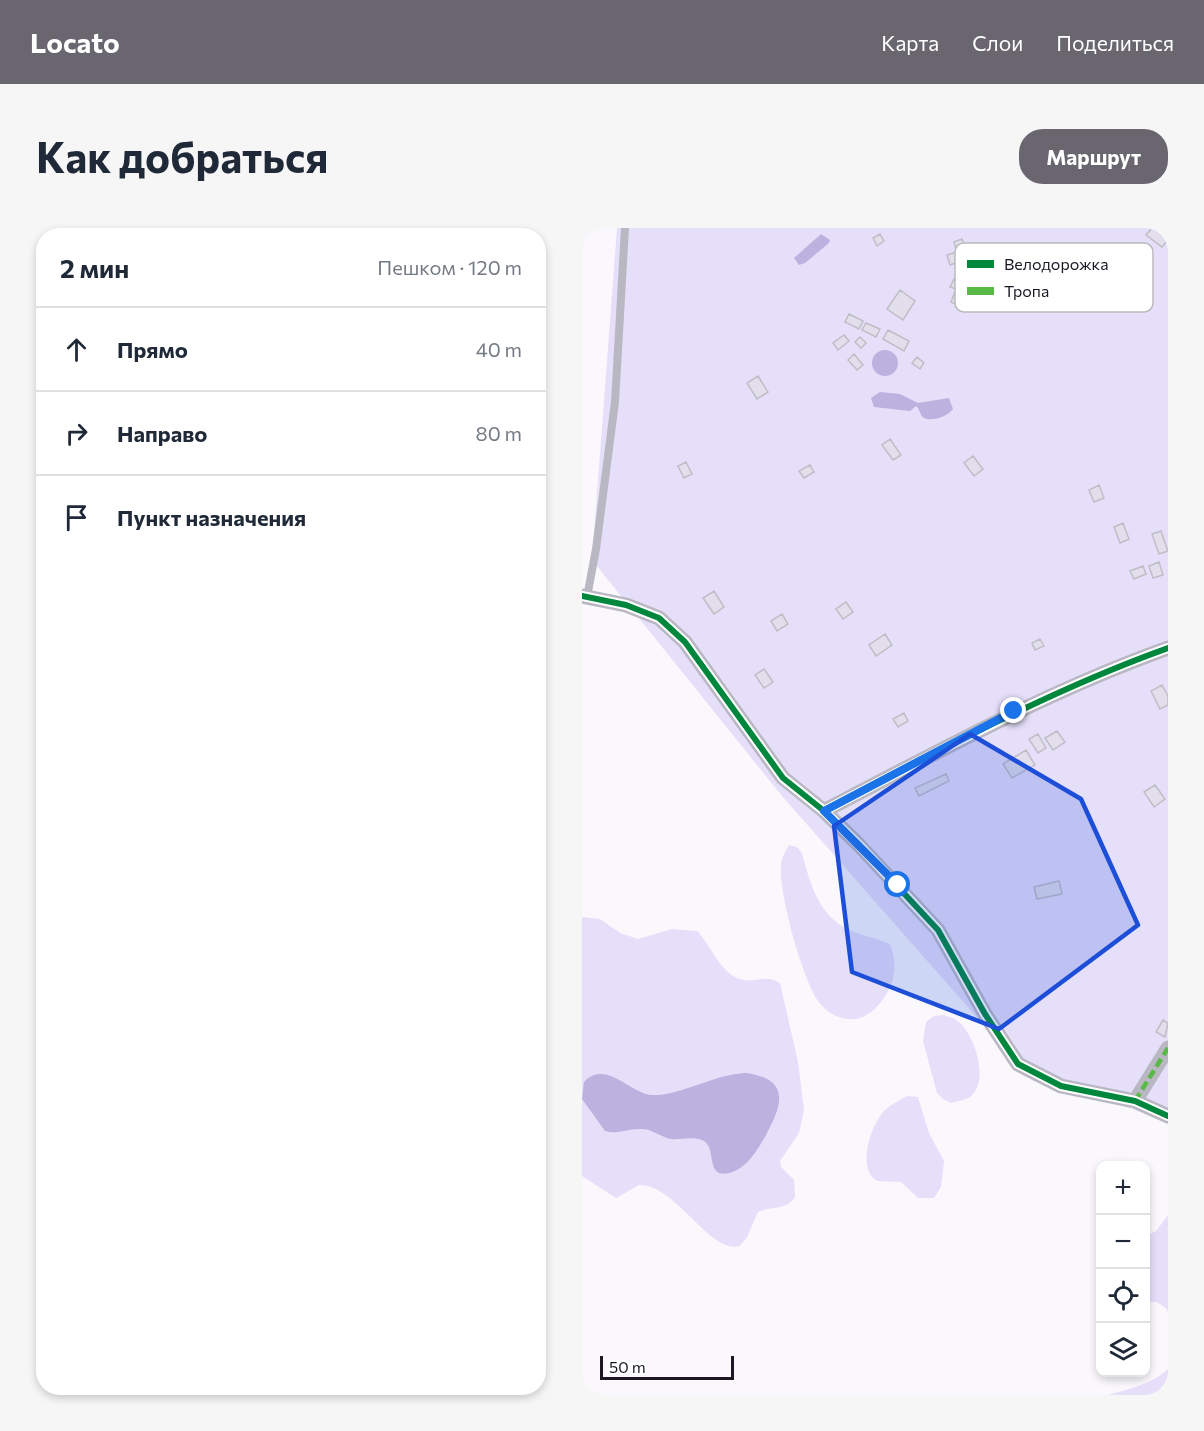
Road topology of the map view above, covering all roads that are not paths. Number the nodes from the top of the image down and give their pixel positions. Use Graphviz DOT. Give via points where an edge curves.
graph roads {
  1 [pos="625,228"];
  2 [pos="584,596"];
  3 [pos="1168,648"];
  4 [pos="824,811"];
  5 [pos="1168,1048"];
  6 [pos="1135,1101"];
  7 [pos="1168,1116"];
  1 -- 2 [label="lane" via="615,402 596,549"];
  2 -- 4 [label="street" via="626,605 659,618 673,629 783,778"];
  3 -- 4 [label="street" via="1014,711"];
  4 -- 6 [label="street" via="938,930 1018,1064 1061,1086"];
  5 -- 6 [label="street"];
  6 -- 7 [label="street"];
}
